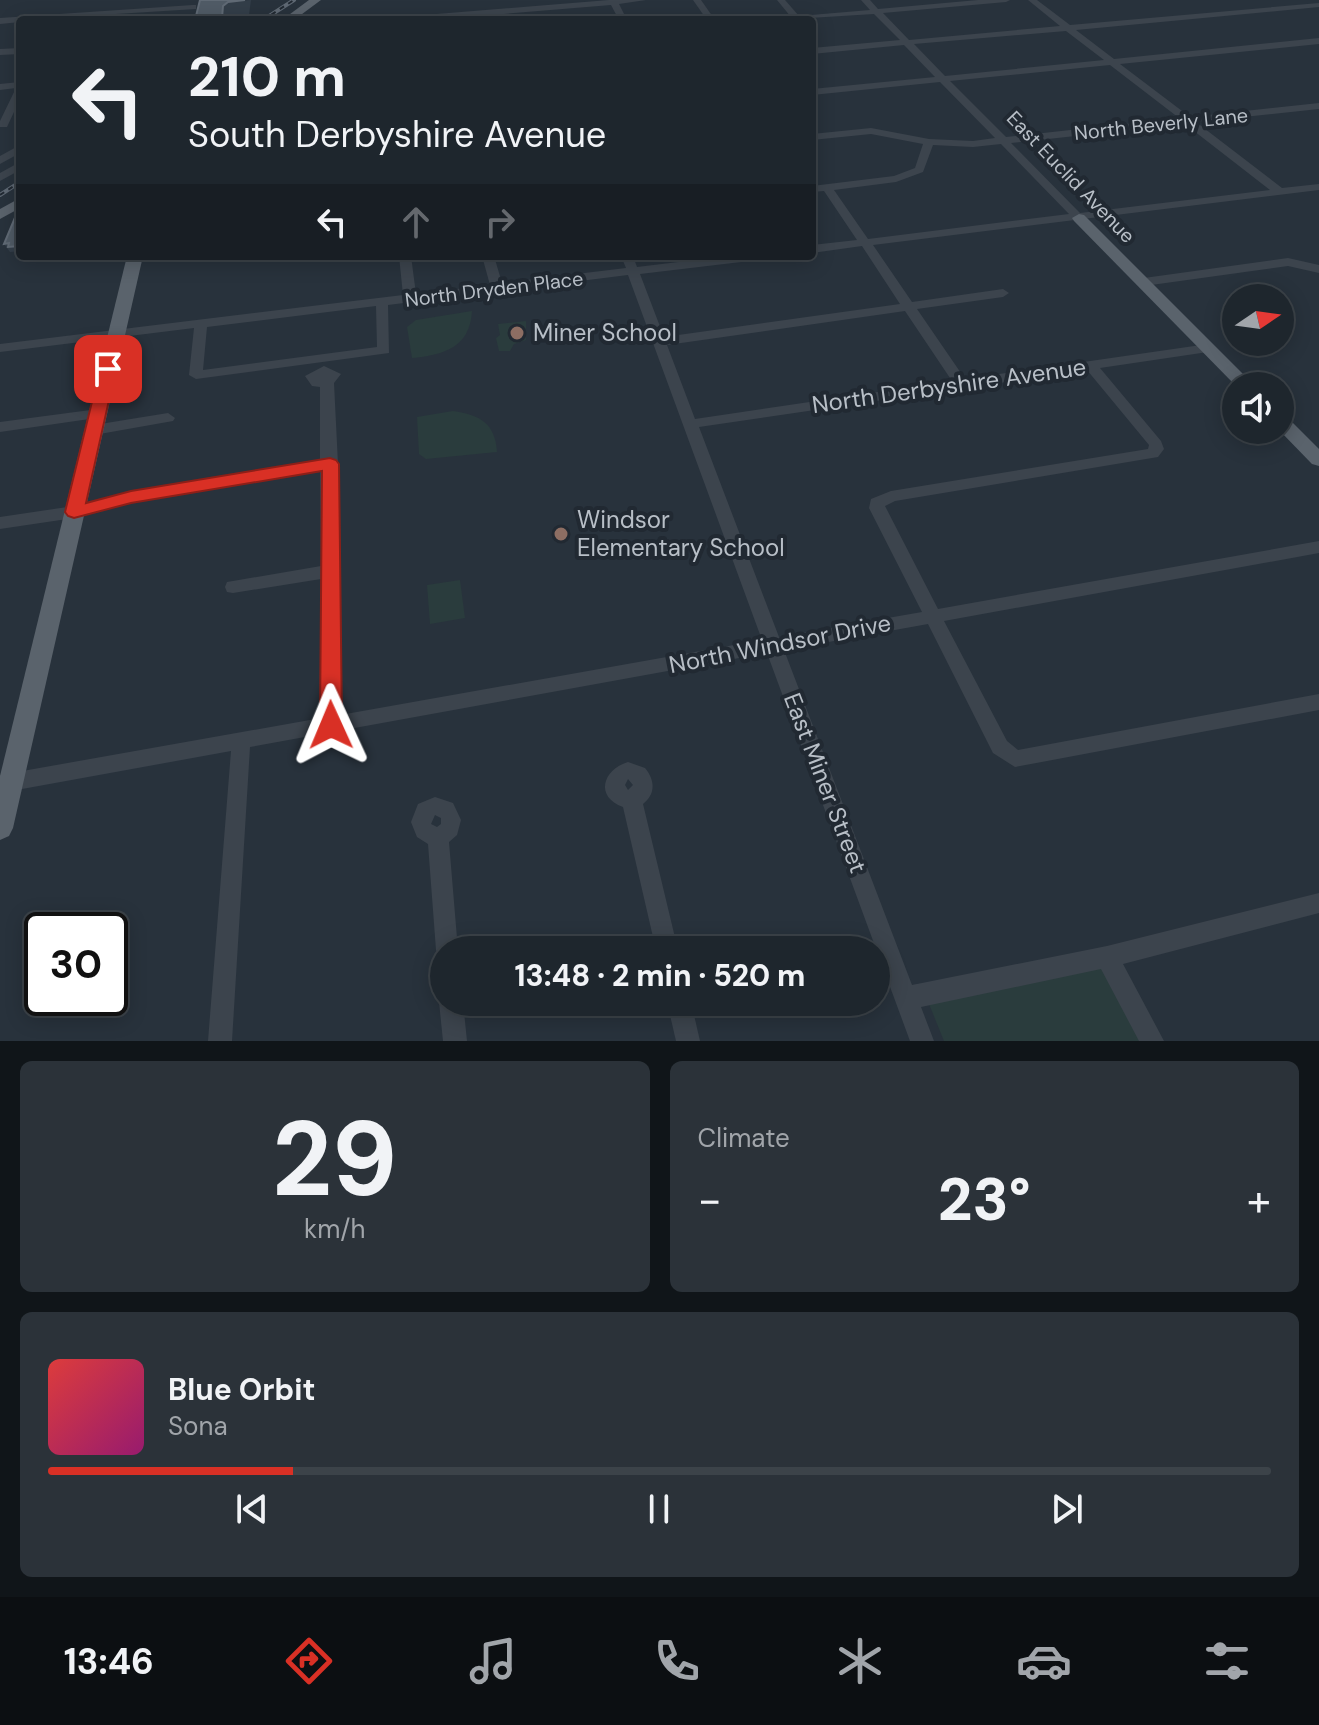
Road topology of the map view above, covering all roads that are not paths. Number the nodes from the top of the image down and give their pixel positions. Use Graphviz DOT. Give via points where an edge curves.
graph roads {
  1 [pos="316,0"];
  2 [pos="445,0"];
  3 [pos="642,0"];
  4 [pos="781,0"];
  5 [pos="865,0"];
  6 [pos="1006,0"];
  7 [pos="1032,0"];
  8 [pos="613,1"];
  9 [pos="193,3"];
  10 [pos="532,5"];
  11 [pos="1319,5"];
  12 [pos="1208,6"];
  13 [pos="876,12"];
  14 [pos="1221,14"];
  15 [pos="55,15"];
  16 [pos="293,16"];
  17 [pos="449,16"];
  18 [pos="795,16"];
  19 [pos="816,17"];
  20 [pos="1068,28"];
  21 [pos="816,41"];
  22 [pos="1319,41"];
  23 [pos="907,43"];
  24 [pos="824,50"];
  25 [pos="816,51"];
  26 [pos="1111,62"];
  27 [pos="944,79"];
  28 [pos="816,92"];
  29 [pos="16,96"];
  30 [pos="1319,106"];
  31 [pos="1188,121"];
  32 [pos="2,126"];
  33 [pos="816,137"];
  34 [pos="1004,141"];
  35 [pos="929,142"];
  36 [pos="827,187"];
  37 [pos="1319,187"];
  38 [pos="816,188"];
  39 [pos="1280,192"];
  40 [pos="1079,218"];
  41 [pos="865,243"];
  42 [pos="816,249"];
  43 [pos="134,260"];
  44 [pos="405,260"];
  45 [pos="489,260"];
  46 [pos="628,260"];
  47 [pos="727,260"];
  48 [pos="1319,269"];
  49 [pos="633,272"];
  50 [pos="1144,282"];
  51 [pos="498,289"];
  52 [pos="1003,293"];
  53 [pos="410,299"];
  54 [pos="382,302"];
  55 [pos="909,307"];
  56 [pos="201,324"];
  57 [pos="117,335"];
  58 [pos="659,342"];
  59 [pos="0,348"];
  60 [pos="1208,348"];
  61 [pos="1091,366"];
  62 [pos="1232,372"];
  63 [pos="327,382"];
  64 [pos="961,384"];
  65 [pos="168,418"];
  66 [pos="96,422"];
  67 [pos="690,424"];
  68 [pos="0,427"];
  69 [pos="1294,434"];
  70 [pos="1319,460"];
  71 [pos="330,464"];
  72 [pos="74,512"];
  73 [pos="0,523"];
  74 [pos="1319,547"];
  75 [pos="330,571"];
  76 [pos="233,587"];
  77 [pos="933,615"];
  78 [pos="774,647"];
  79 [pos="1319,702"];
  80 [pos="331,725"];
  81 [pos="241,742"];
  82 [pos="6,783"];
  83 [pos="631,798"];
  84 [pos="0,828"];
  85 [pos="438,836"];
  86 [pos="1319,903"];
  87 [pos="446,936"];
  88 [pos="664,936"];
  89 [pos="1107,957"];
  90 [pos="906,998"];
  91 [pos="452,1016"];
  92 [pos="682,1016"];
  93 [pos="220,1041"];
  94 [pos="455,1041"];
  95 [pos="688,1041"];
  96 [pos="922,1041"];
  97 [pos="1152,1041"];
  1 -- 16 [label="main road"];
  2 -- 17 [label="street"];
  3 -- 8 [label="street"];
  4 -- 18 [label="street"];
  5 -- 13 [label="street, East Euclid Avenue"];
  6 -- 13 [label="street"];
  7 -- 20 [label="street"];
  8 -- 10 [label="street"];
  9 -- 15 [label="street"];
  10 -- 17 [label="street"];
  11 -- 14 [label="street"];
  12 -- 14 [label="street"];
  13 -- 19 [label="street"];
  13 -- 23 [label="street, East Euclid Avenue"];
  14 -- 20 [label="street"];
  20 -- 23 [label="street"];
  20 -- 26 [label="street"];
  21 -- 24 [label="street"];
  22 -- 26 [label="street"];
  23 -- 24 [label="street"];
  23 -- 27 [label="street, East Euclid Avenue"];
  24 -- 25 [label="street"];
  26 -- 27 [label="street"];
  26 -- 31 [label="street"];
  27 -- 28 [label="street"];
  27 -- 34 [label="street, East Euclid Avenue"];
  29 -- 32 [label="street"];
  30 -- 31 [label="street, North Beverly Lane"];
  31 -- 34 [label="street, North Beverly Lane"];
  31 -- 39 [label="street"];
  33 -- 35 [label="street, North Beverly Lane" via="871,131"];
  34 -- 35 [label="street, North Beverly Lane"];
  34 -- 40 [label="street, East Euclid Avenue"];
  35 -- 36 [label="street" via="922,166 906,176"];
  36 -- 38 [label="street"];
  36 -- 41 [label="street"];
  37 -- 39 [label="street"];
  39 -- 40 [label="street"];
  40 -- 41 [label="street"];
  40 -- 50 [label="main road, East Euclid Avenue"];
  41 -- 42 [label="street"];
  41 -- 55 [label="street"];
  43 -- 57 [label="main road"];
  44 -- 53 [label="street"];
  45 -- 51 [label="street"];
  46 -- 49 [label="street, East Miner Street"];
  47 -- 49 [label="street, North Dryden Place"];
  48 -- 50 [label="street" via="1288,262"];
  49 -- 51 [label="street, North Dryden Place"];
  49 -- 58 [label="street, East Miner Street"];
  50 -- 60 [label="main road, East Euclid Avenue"];
  51 -- 53 [label="street, North Dryden Place"];
  52 -- 55 [label="street"];
  53 -- 54 [label="street, North Dryden Place"];
  54 -- 56 [label="street, North Dryden Place"];
  54 -- 56 [label="street" via="384,350 196,375"];
  55 -- 58 [label="street"];
  55 -- 64 [label="street"];
  56 -- 57 [label="street, North Dryden Place"];
  57 -- 59 [label="street, North Dryden Place"];
  57 -- 66 [label="main road"];
  58 -- 67 [label="street, East Miner Street"];
  60 -- 61 [label="street, North Derbyshire Avenue"];
  60 -- 62 [label="main road, East Euclid Avenue"];
  61 -- 64 [label="street, North Derbyshire Avenue"];
  61 -- 77 [label="street" via="1157,449 1145,456 891,496 877,503"];
  63 -- 71 [label="street"];
  64 -- 67 [label="street, North Derbyshire Avenue"];
  65 -- 66 [label="street"];
  66 -- 68 [label="street"];
  66 -- 72 [label="main road"];
  67 -- 78 [label="street, East Miner Street"];
  69 -- 70 [label="main road"];
  71 -- 72 [label="street" via="131,497"];
  71 -- 75 [label="street"];
  72 -- 73 [label="street"];
  72 -- 82 [label="main road"];
  74 -- 77 [label="street, North Windsor Drive"];
  75 -- 76 [label="street"];
  75 -- 80 [label="street"];
  77 -- 78 [label="street, North Windsor Drive"];
  77 -- 79 [label="street" via="1000,747 1015,759"];
  78 -- 80 [label="street, North Windsor Drive"];
  78 -- 90 [label="street, East Miner Street"];
  80 -- 81 [label="street, North Windsor Drive"];
  81 -- 82 [label="street, North Windsor Drive"];
  81 -- 93 [label="street"];
  82 -- 84 [label="main road"];
  83 -- 88 [label="street"];
  85 -- 87 [label="street"];
  86 -- 89 [label="street"];
  89 -- 90 [label="street"];
  89 -- 97 [label="street"];
  90 -- 96 [label="street, East Miner Street"];
  91 -- 94 [label="street"];
  92 -- 95 [label="street"];
}
